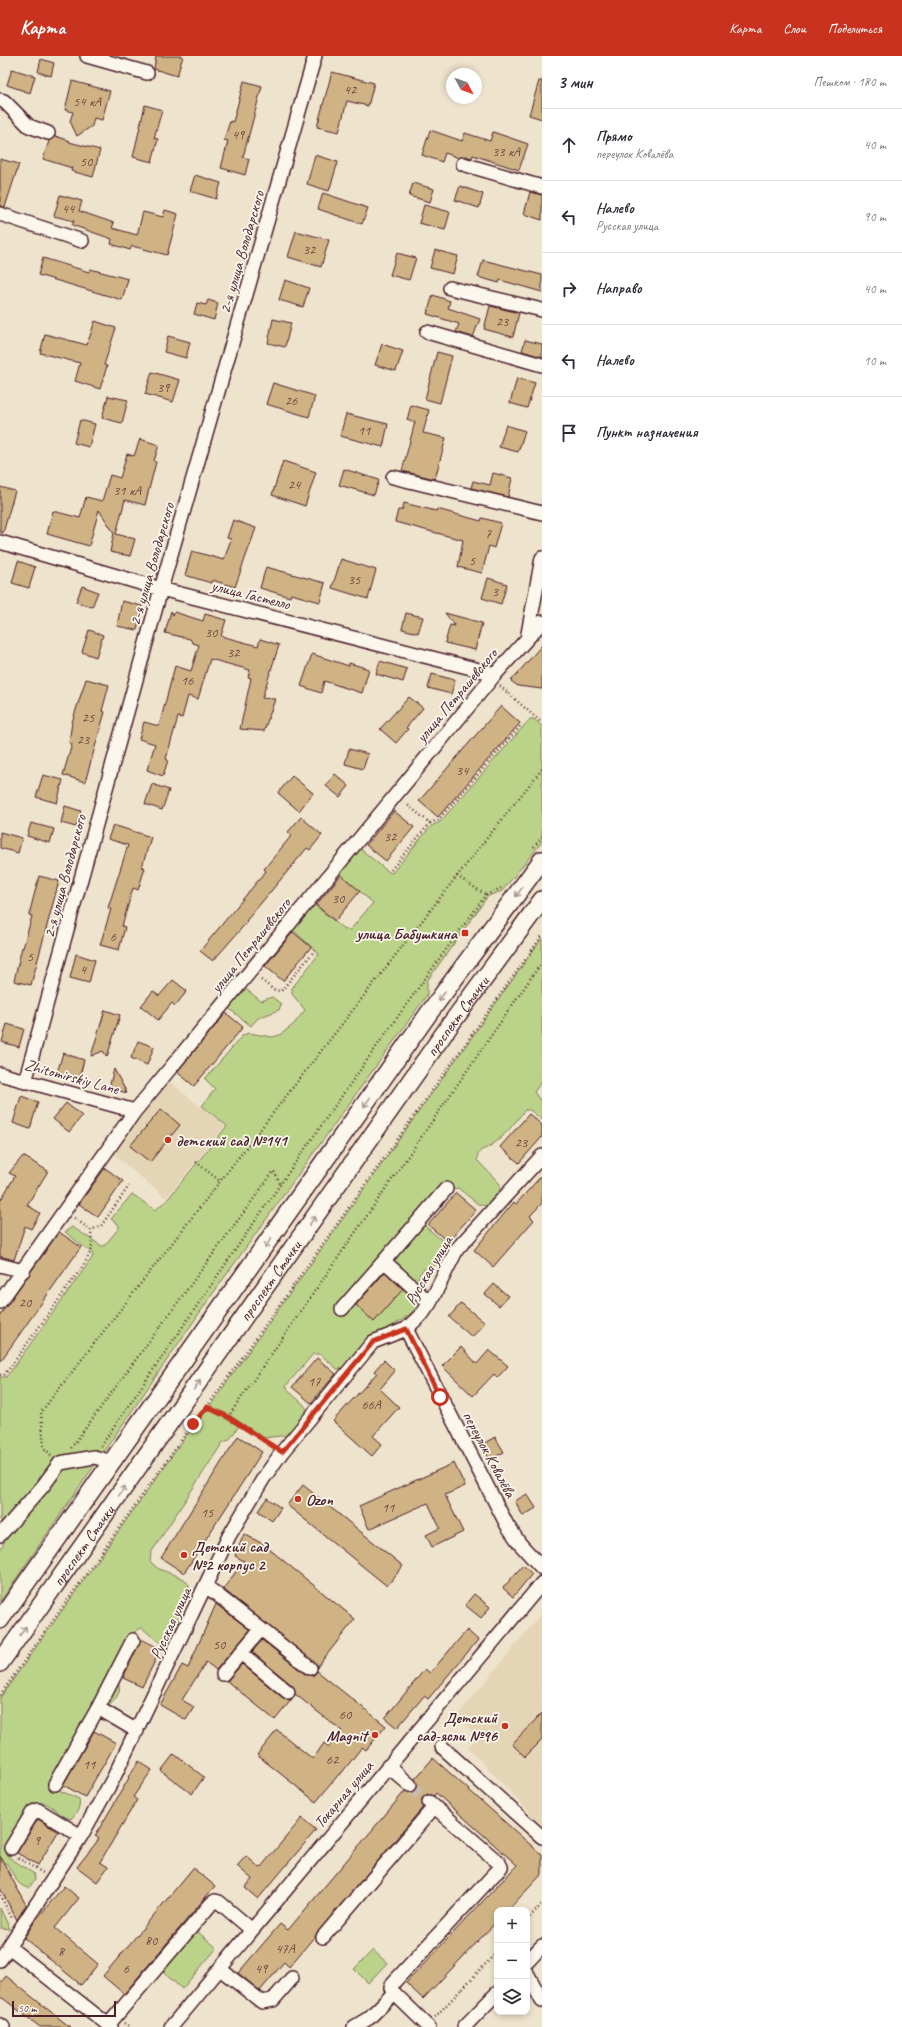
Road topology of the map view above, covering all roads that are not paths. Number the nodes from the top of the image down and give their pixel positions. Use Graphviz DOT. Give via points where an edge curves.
graph roads {
  1 [pos="87,56"];
  2 [pos="315,56"];
  3 [pos="147,73"];
  4 [pos="0,100"];
  5 [pos="48,133"];
  6 [pos="463,164"];
  7 [pos="542,187"];
  8 [pos="0,214"];
  9 [pos="82,241"];
  10 [pos="450,288"];
  11 [pos="542,310"];
  12 [pos="427,332"];
  13 [pos="542,365"];
  14 [pos="393,477"];
  15 [pos="542,513"];
  16 [pos="0,542"];
  17 [pos="542,558"];
  18 [pos="161,589"];
  19 [pos="542,622"];
  20 [pos="527,639"];
  21 [pos="493,676"];
  22 [pos="537,854"];
  23 [pos="542,900"];
  24 [pos="0,1074"];
  25 [pos="25,1082"];
  26 [pos="135,1111"];
  27 [pos="542,1156"];
  28 [pos="446,1188"];
  29 [pos="384,1261"];
  30 [pos="0,1265"];
  31 [pos="23,1271"];
  32 [pos="0,1302"];
  33 [pos="430,1303"];
  34 [pos="342,1309"];
  35 [pos="406,1329"];
  36 [pos="113,1462"];
  37 [pos="0,1535"];
  38 [pos="542,1568"];
  39 [pos="542,1583"];
  40 [pos="206,1586"];
  41 [pos="0,1620"];
  42 [pos="261,1629"];
  43 [pos="133,1640"];
  44 [pos="241,1653"];
  45 [pos="0,1663"];
  46 [pos="310,1668"];
  47 [pos="223,1674"];
  48 [pos="288,1692"];
  49 [pos="98,1708"];
  50 [pos="137,1731"];
  51 [pos="442,1747"];
  52 [pos="388,1766"];
  53 [pos="55,1784"];
  54 [pos="410,1786"];
  55 [pos="81,1836"];
  56 [pos="542,1837"];
  57 [pos="10,1848"];
  58 [pos="252,1930"];
  59 [pos="323,1937"];
  60 [pos="542,1946"];
  61 [pos="9,1947"];
  62 [pos="530,1959"];
  63 [pos="0,1960"];
  64 [pos="220,1969"];
  65 [pos="292,1978"];
  66 [pos="530,1979"];
  67 [pos="394,1993"];
  68 [pos="494,1996"];
  69 [pos="542,2001"];
  70 [pos="0,2025"];
  71 [pos="109,2026"];
  72 [pos="428,2026"];
  73 [pos="3,2027"];
  74 [pos="171,2027"];
  75 [pos="354,2027"];
  76 [pos="464,2027"];
  1 -- 3 [label="street"];
  2 -- 18 [label="street, 2-я улица Володарского"];
  4 -- 5 [label="street" via="29,126"];
  6 -- 7 [label="street"];
  8 -- 9 [label="street"];
  10 -- 11 [label="street"];
  12 -- 13 [label="street"];
  14 -- 15 [label="street"];
  16 -- 18 [label="street, улица Гастелло"];
  17 -- 20 [label="street"];
  18 -- 21 [label="street, улица Гастелло"];
  18 -- 25 [label="street, 2-я улица Володарского"];
  19 -- 20 [label="street, улица Петрашевского"];
  20 -- 21 [label="street, улица Петрашевского"];
  21 -- 26 [label="street, улица Петрашевского"];
  22 -- 36 [label="main road, проспект Стачки, one-way" via="429,1013"];
  45 -- 23 [label="main road, проспект Стачки, one-way" via="450,1025"];
  24 -- 25 [label="street, Zhitomirskiy Lane"];
  25 -- 26 [label="street, Zhitomirskiy Lane"];
  26 -- 31 [label="street, улица Петрашевского"];
  27 -- 33 [label="street, Русская улица" via="457,1249"];
  28 -- 29 [label="street"];
  29 -- 33 [label="street"];
  29 -- 34 [label="street"];
  30 -- 31 [label="street"];
  31 -- 32 [label="street, улица Петрашевского"];
  33 -- 35 [label="street, Русская улица"];
  35 -- 38 [label="street, переулок Ковалёва" via="507,1525"];
  35 -- 40 [label="street, Русская улица" via="373,1342 282,1452 245,1507"];
  36 -- 37 [label="street" via="94,1457 60,1463"];
  36 -- 41 [label="main road, проспект Стачки"];
  39 -- 52 [label="street, Токарная улица"];
  40 -- 42 [label="street"];
  40 -- 50 [label="street, Русская улица"];
  42 -- 44 [label="street"];
  42 -- 46 [label="street"];
  43 -- 49 [label="street"];
  44 -- 47 [label="street"];
  44 -- 48 [label="street"];
  49 -- 50 [label="street"];
  49 -- 53 [label="street"];
  50 -- 55 [label="street, Русская улица"];
  51 -- 56 [label="street"];
  52 -- 54 [label="street"];
  52 -- 58 [label="street, Токарная улица"];
  55 -- 57 [label="street" via="38,1810 33,1812"];
  55 -- 61 [label="street, Русская улица"];
  58 -- 64 [label="street, Токарная улица"];
  58 -- 71 [label="street" via="215,1901"];
  59 -- 67 [label="street" via="432,1804 501,1867 393,1983 391,1988"];
  60 -- 62 [label="street"];
  61 -- 63 [label="street, Русская улица"];
  61 -- 71 [label="street"];
  64 -- 65 [label="street" via="262,2002 273,2000"];
  64 -- 74 [label="street, Токарная улица"];
  66 -- 69 [label="street"];
  67 -- 72 [label="street"];
  67 -- 75 [label="street" via="369,2018"];
  68 -- 76 [label="street"];
  70 -- 73 [label="street"];
}
